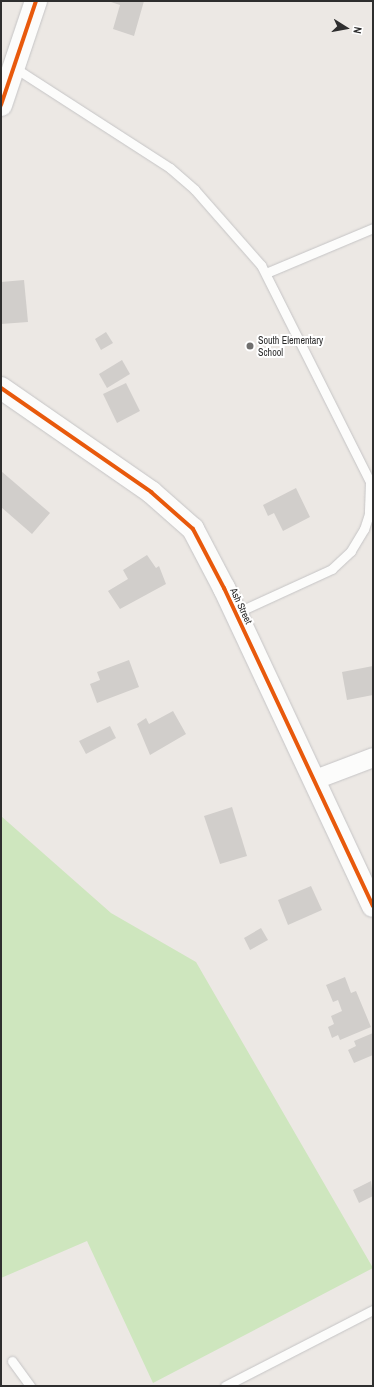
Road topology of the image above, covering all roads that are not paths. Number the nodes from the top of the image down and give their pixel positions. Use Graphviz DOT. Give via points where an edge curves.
graph roads {
  1 [pos="36,1"];
  2 [pos="15,68"];
  3 [pos="1,105"];
  4 [pos="373,228"];
  5 [pos="266,273"];
  6 [pos="1,388"];
  7 [pos="236,613"];
  8 [pos="373,757"];
  9 [pos="314,779"];
  10 [pos="373,906"];
  11 [pos="373,1310"];
  12 [pos="12,1361"];
  13 [pos="30,1386"];
  14 [pos="225,1386"];
  1 -- 2 [label="street"];
  2 -- 3 [label="street"];
  2 -- 5 [label="lane" via="170,168 195,190"];
  4 -- 5 [label="lane"];
  5 -- 7 [label="lane" via="360,458 370,482 371,498 364,529 350,551 332,569"];
  6 -- 7 [label="street, Ash Street" via="151,492 184,520 212,563"];
  7 -- 9 [label="street, Ash Street"];
  8 -- 9 [label="street"];
  9 -- 10 [label="street, Ash Street"];
  11 -- 14 [label="lane"];
  12 -- 13 [label="lane"];
}
